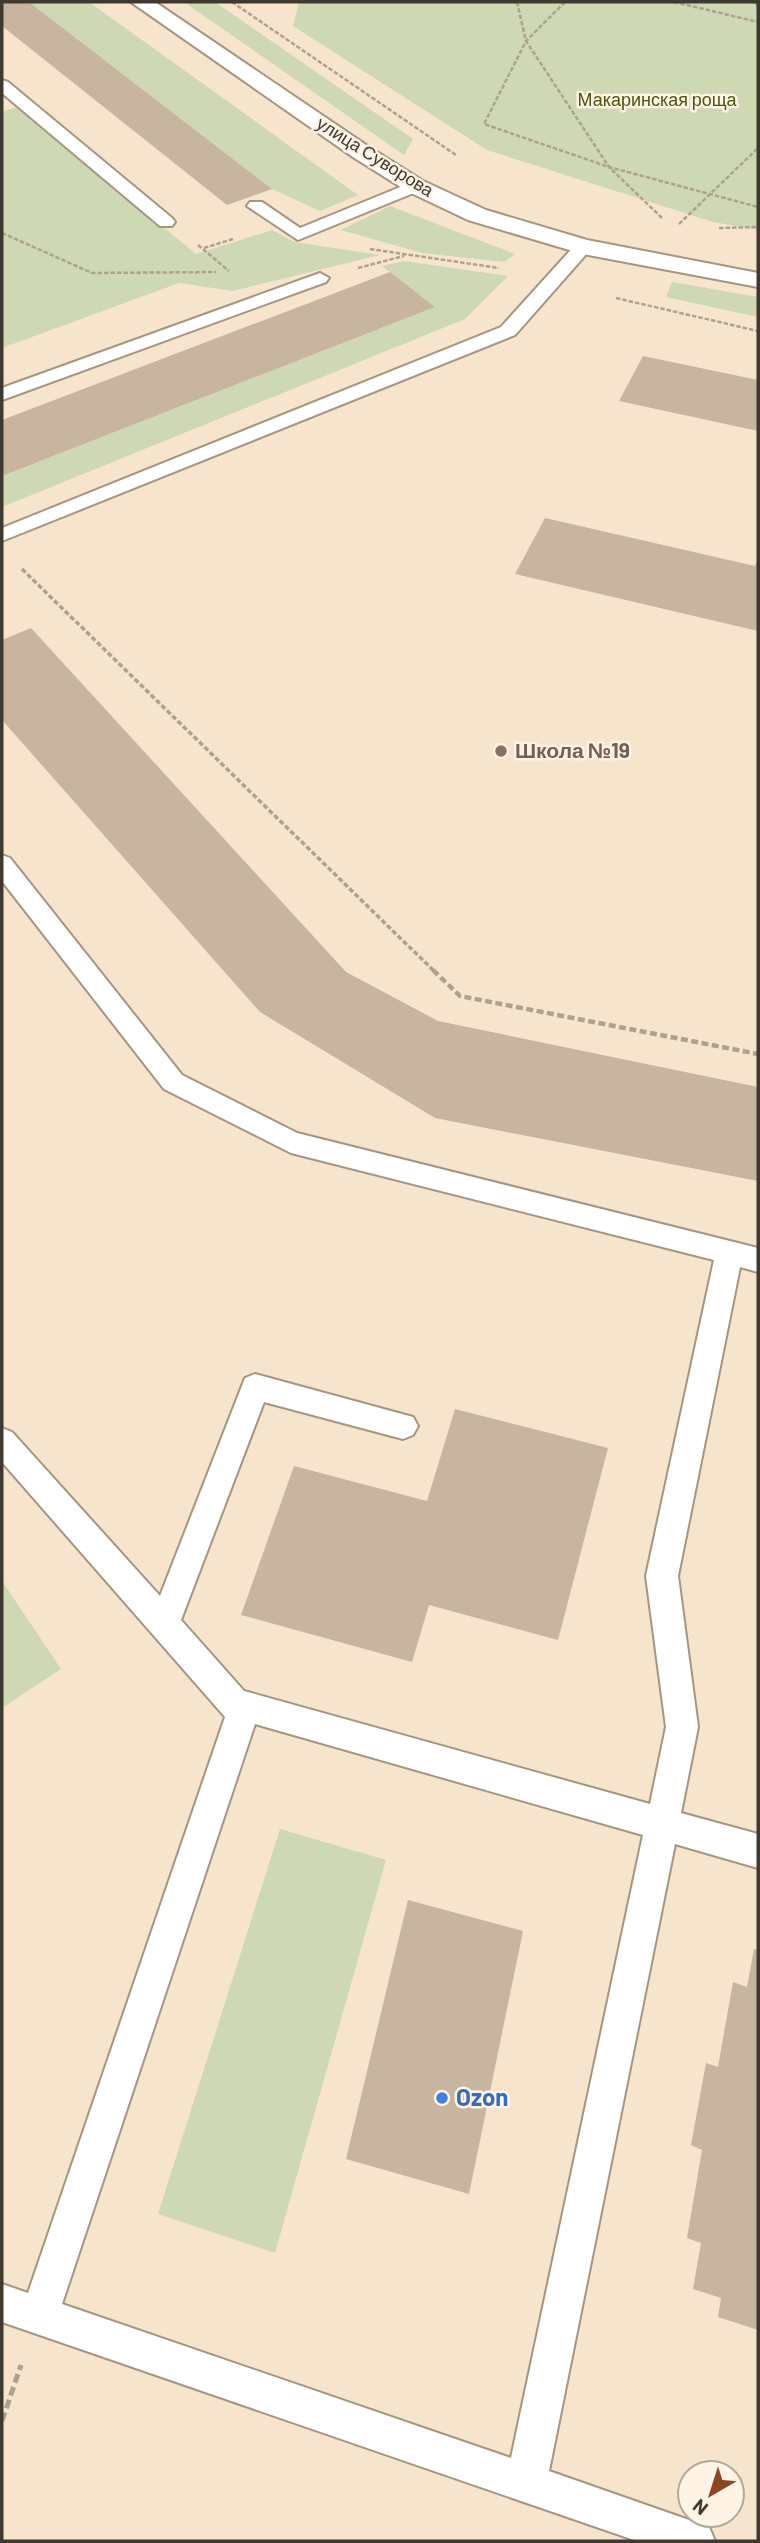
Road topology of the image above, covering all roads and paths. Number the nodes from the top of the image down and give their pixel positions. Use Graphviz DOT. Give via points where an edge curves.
graph roads {
  1 [pos="145,2"];
  2 [pos="232,2"];
  3 [pos="517,2"];
  4 [pos="565,2"];
  5 [pos="674,2"];
  6 [pos="754,2"];
  7 [pos="758,5"];
  8 [pos="758,22"];
  9 [pos="526,41"];
  10 [pos="2,85"];
  11 [pos="758,148"];
  12 [pos="457,156"];
  13 [pos="609,167"];
  14 [pos="415,186"];
  15 [pos="708,194"];
  16 [pos="256,206"];
  17 [pos="758,207"];
  18 [pos="664,220"];
  19 [pos="166,222"];
  20 [pos="673,229"];
  21 [pos="298,235"];
  22 [pos="583,247"];
  23 [pos="501,268"];
  24 [pos="320,278"];
  25 [pos="758,280"];
  26 [pos="2,394"];
  27 [pos="2,535"];
  28 [pos="22,569"];
  29 [pos="2,864"];
  30 [pos="758,1054"];
  31 [pos="729,1253"];
  32 [pos="758,1260"];
  33 [pos="403,1426"];
  34 [pos="2,1441"];
  35 [pos="164,1625"];
  36 [pos="243,1713"];
  37 [pos="662,1824"];
  38 [pos="758,1851"];
  39 [pos="2,2303"];
  40 [pos="39,2316"];
  41 [pos="526,2484"];
  42 [pos="695,2541"];
  1 -- 14 [label="main road, улица Суворова"];
  2 -- 12 [label="path"];
  3 -- 9 [label="path"];
  4 -- 9 [label="path"];
  5 -- 8 [label="path"];
  6 -- 7 [label="path"];
  9 -- 13 [label="path"];
  9 -- 13 [label="path" via="484,124"];
  10 -- 19 [label="lane"];
  11 -- 15 [label="path"];
  13 -- 15 [label="path"];
  13 -- 18 [label="path"];
  14 -- 21 [label="lane"];
  14 -- 22 [label="main road, улица Суворова" via="477,215"];
  15 -- 17 [label="path"];
  15 -- 20 [label="path"];
  16 -- 21 [label="lane"];
  21 -- 23 [label="path" via="405,256"];
  22 -- 25 [label="main road, улица Суворова"];
  22 -- 27 [label="lane" via="508,331"];
  24 -- 26 [label="lane"];
  28 -- 30 [label="path" via="460,996"];
  29 -- 31 [label="lane" via="173,1082 291,1142"];
  31 -- 32 [label="lane"];
  31 -- 37 [label="lane" via="662,1576 682,1727"];
  33 -- 35 [label="lane" via="255,1387"];
  34 -- 35 [label="lane"];
  35 -- 36 [label="lane"];
  36 -- 37 [label="lane" via="245,1706"];
  36 -- 40 [label="lane"];
  37 -- 38 [label="lane"];
  37 -- 41 [label="lane"];
  39 -- 40 [label="lane"];
  40 -- 41 [label="lane"];
  41 -- 42 [label="lane"];
}
